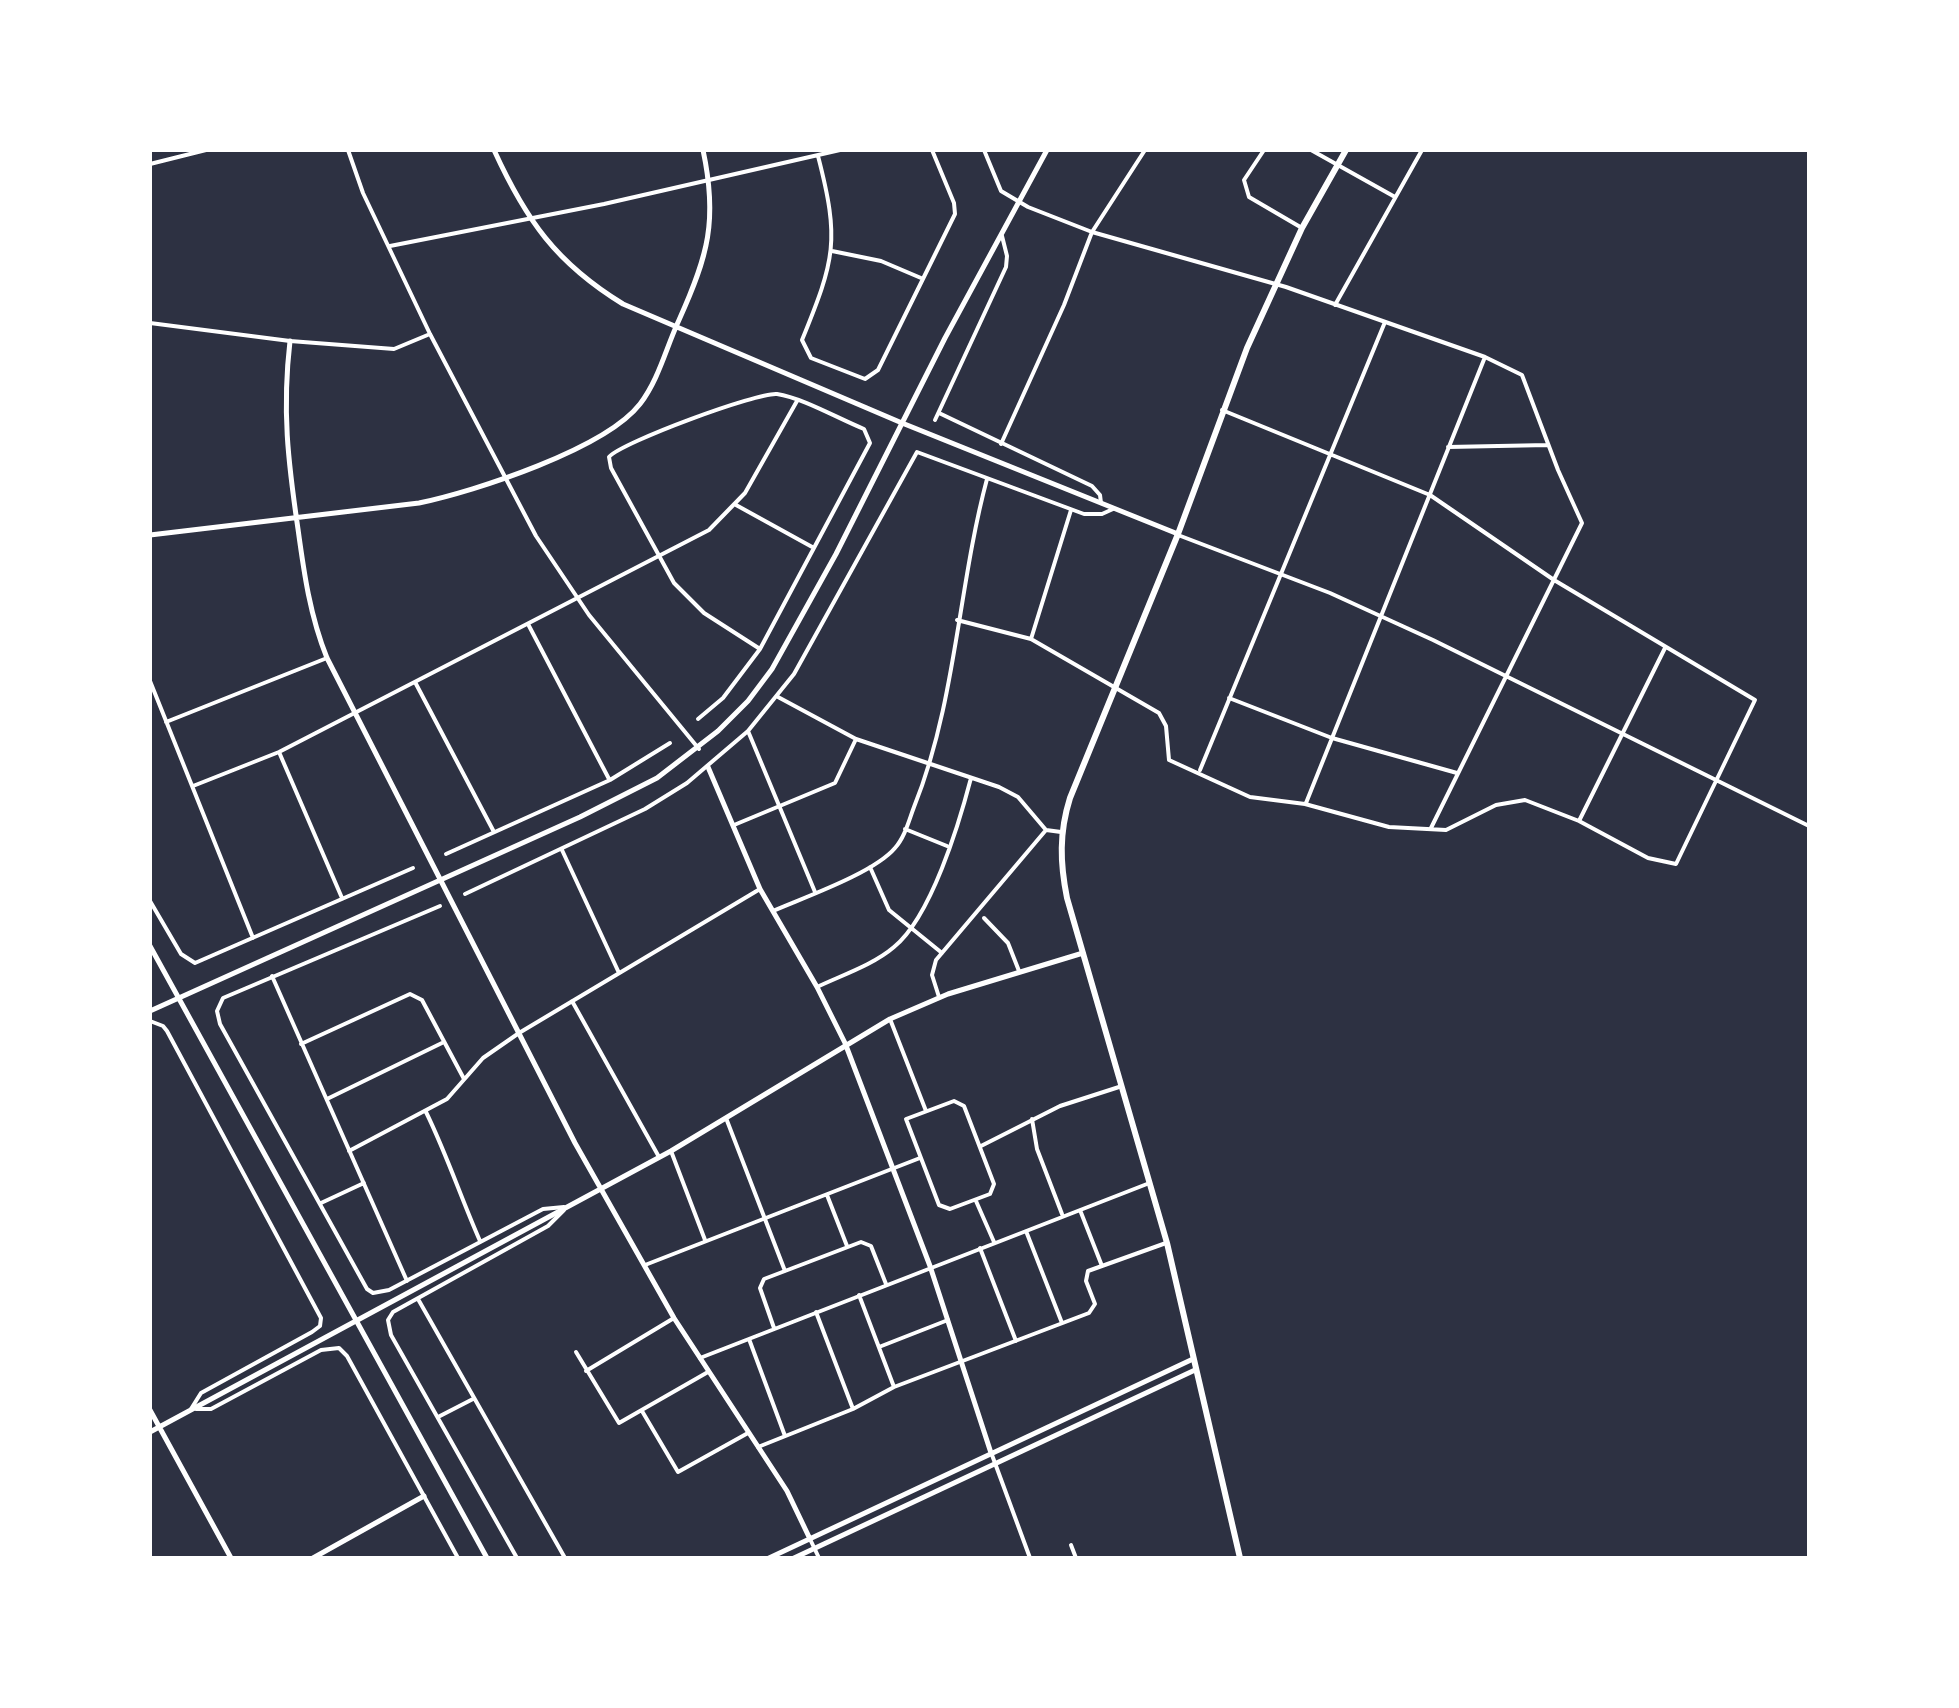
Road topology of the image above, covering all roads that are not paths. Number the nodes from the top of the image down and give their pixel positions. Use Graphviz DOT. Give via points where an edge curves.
graph roads {
  1 [pos="206,150"];
  2 [pos="348,150"];
  3 [pos="494,150"];
  4 [pos="703,150"];
  5 [pos="840,150"];
  6 [pos="932,150"];
  7 [pos="984,150"];
  8 [pos="1047,150"];
  9 [pos="1146,150"];
  10 [pos="1264,150"];
  11 [pos="1312,150"];
  12 [pos="1346,150"];
  13 [pos="1422,150"];
  14 [pos="818,156"];
  15 [pos="150,164"];
  16 [pos="1338,166"];
  17 [pos="710,180"];
  18 [pos="1395,198"];
  19 [pos="1019,202"];
  20 [pos="1302,228"];
  21 [pos="1092,232"];
  22 [pos="1001,235"];
  23 [pos="388,246"];
  24 [pos="832,252"];
  25 [pos="920,278"];
  26 [pos="1276,284"];
  27 [pos="1334,306"];
  28 [pos="1385,322"];
  29 [pos="150,324"];
  30 [pos="676,326"];
  31 [pos="430,334"];
  32 [pos="290,342"];
  33 [pos="1485,358"];
  34 [pos="796,401"];
  35 [pos="1222,410"];
  36 [pos="939,413"];
  37 [pos="934,420"];
  38 [pos="902,423"];
  39 [pos="1000,444"];
  40 [pos="920,445"];
  41 [pos="1548,445"];
  42 [pos="1448,447"];
  43 [pos="916,452"];
  44 [pos="1329,454"];
  45 [pos="504,477"];
  46 [pos="987,479"];
  47 [pos="1430,494"];
  48 [pos="1101,503"];
  49 [pos="736,505"];
  50 [pos="1115,509"];
  51 [pos="1072,510"];
  52 [pos="296,518"];
  53 [pos="1178,534"];
  54 [pos="150,535"];
  55 [pos="814,548"];
  56 [pos="657,557"];
  57 [pos="1280,574"];
  58 [pos="1554,580"];
  59 [pos="578,598"];
  60 [pos="1379,616"];
  61 [pos="957,620"];
  62 [pos="528,624"];
  63 [pos="1031,640"];
  64 [pos="1665,648"];
  65 [pos="760,650"];
  66 [pos="328,658"];
  67 [pos="1505,676"];
  68 [pos="150,681"];
  69 [pos="416,682"];
  70 [pos="1114,688"];
  71 [pos="778,696"];
  72 [pos="1230,698"];
  73 [pos="355,714"];
  74 [pos="698,719"];
  75 [pos="166,722"];
  76 [pos="748,731"];
  77 [pos="1620,732"];
  78 [pos="1332,738"];
  79 [pos="856,740"];
  80 [pos="670,743"];
  81 [pos="698,750"];
  82 [pos="279,752"];
  83 [pos="708,766"];
  84 [pos="931,766"];
  85 [pos="1199,772"];
  86 [pos="1458,774"];
  87 [pos="971,778"];
  88 [pos="610,780"];
  89 [pos="1714,781"];
  90 [pos="192,786"];
  91 [pos="1305,804"];
  92 [pos="780,805"];
  93 [pos="1578,821"];
  94 [pos="734,825"];
  95 [pos="1809,826"];
  96 [pos="905,829"];
  97 [pos="1046,830"];
  98 [pos="1430,830"];
  99 [pos="494,832"];
  100 [pos="1061,832"];
  101 [pos="950,847"];
  102 [pos="562,850"];
  103 [pos="446,854"];
  104 [pos="870,867"];
  105 [pos="413,868"];
  106 [pos="440,880"];
  107 [pos="760,889"];
  108 [pos="816,892"];
  109 [pos="465,894"];
  110 [pos="342,898"];
  111 [pos="150,901"];
  112 [pos="440,906"];
  113 [pos="773,912"];
  114 [pos="984,918"];
  115 [pos="912,928"];
  116 [pos="253,938"];
  117 [pos="150,946"];
  118 [pos="942,953"];
  119 [pos="1083,953"];
  120 [pos="1019,972"];
  121 [pos="618,973"];
  122 [pos="272,976"];
  123 [pos="817,986"];
  124 [pos="178,996"];
  125 [pos="939,998"];
  126 [pos="572,1001"];
  127 [pos="150,1011"];
  128 [pos="890,1019"];
  129 [pos="150,1021"];
  130 [pos="519,1033"];
  131 [pos="444,1042"];
  132 [pos="846,1043"];
  133 [pos="300,1044"];
  134 [pos="464,1080"];
  135 [pos="1124,1086"];
  136 [pos="326,1100"];
  137 [pos="926,1111"];
  138 [pos="426,1112"];
  139 [pos="726,1118"];
  140 [pos="1032,1119"];
  141 [pos="980,1146"];
  142 [pos="349,1151"];
  143 [pos="670,1151"];
  144 [pos="659,1157"];
  145 [pos="920,1158"];
  146 [pos="893,1169"];
  147 [pos="364,1183"];
  148 [pos="1151,1183"];
  149 [pos="600,1188"];
  150 [pos="827,1195"];
  151 [pos="976,1200"];
  152 [pos="321,1202"];
  153 [pos="567,1206"];
  154 [pos="1080,1210"];
  155 [pos="1062,1216"];
  156 [pos="766,1218"];
  157 [pos="1026,1231"];
  158 [pos="706,1241"];
  159 [pos="480,1242"];
  160 [pos="994,1242"];
  161 [pos="1168,1243"];
  162 [pos="847,1247"];
  163 [pos="980,1248"];
  164 [pos="644,1265"];
  165 [pos="930,1266"];
  166 [pos="1102,1266"];
  167 [pos="786,1270"];
  168 [pos="407,1281"];
  169 [pos="886,1284"];
  170 [pos="859,1294"];
  171 [pos="418,1298"];
  172 [pos="816,1312"];
  173 [pos="674,1318"];
  174 [pos="356,1320"];
  175 [pos="948,1320"];
  176 [pos="1062,1323"];
  177 [pos="774,1328"];
  178 [pos="749,1339"];
  179 [pos="1016,1342"];
  180 [pos="879,1347"];
  181 [pos="576,1352"];
  182 [pos="700,1358"];
  183 [pos="1193,1359"];
  184 [pos="962,1362"];
  185 [pos="1195,1370"];
  186 [pos="586,1371"];
  187 [pos="708,1372"];
  188 [pos="894,1388"];
  189 [pos="473,1399"];
  190 [pos="1089,1408"];
  191 [pos="191,1409"];
  192 [pos="854,1409"];
  193 [pos="150,1410"];
  194 [pos="642,1410"];
  195 [pos="438,1417"];
  196 [pos="1093,1418"];
  197 [pos="159,1427"];
  198 [pos="150,1432"];
  199 [pos="748,1434"];
  200 [pos="785,1436"];
  201 [pos="758,1447"];
  202 [pos="991,1453"];
  203 [pos="995,1464"];
  204 [pos="424,1496"];
  205 [pos="897,1498"];
  206 [pos="902,1507"];
  207 [pos="810,1538"];
  208 [pos="1071,1545"];
  209 [pos="814,1548"];
  210 [pos="231,1558"];
  211 [pos="313,1558"];
  212 [pos="458,1558"];
  213 [pos="487,1558"];
  214 [pos="517,1558"];
  215 [pos="565,1558"];
  216 [pos="769,1558"];
  217 [pos="794,1558"];
  218 [pos="819,1558"];
  219 [pos="1030,1558"];
  220 [pos="1076,1558"];
  221 [pos="1240,1558"];
  1 -- 15 [label="street"];
  2 -- 23 [label="street"];
  3 -- 30 [label="street" via="550,246 592,285"];
  4 -- 17 [label="street"];
  5 -- 14 [label="street"];
  6 -- 25 [label="street" via="955,214"];
  7 -- 19 [label="street" via="1002,191"];
  8 -- 19 [label="street"];
  9 -- 21 [label="street"];
  10 -- 20 [label="street" via="1244,180 1249,197"];
  11 -- 16 [label="street"];
  12 -- 16 [label="highway"];
  13 -- 18 [label="street"];
  14 -- 17 [label="street"];
  14 -- 24 [label="street" via="832,209"];
  16 -- 18 [label="street"];
  16 -- 20 [label="highway"];
  17 -- 23 [label="street"];
  17 -- 30 [label="street" via="710,237"];
  18 -- 27 [label="street"];
  19 -- 21 [label="street"];
  19 -- 22 [label="street"];
  20 -- 26 [label="highway"];
  21 -- 26 [label="street"];
  21 -- 39 [label="street"];
  22 -- 36 [label="street" via="1006,267"];
  22 -- 38 [label="street"];
  23 -- 31 [label="street"];
  24 -- 25 [label="street" via="882,261"];
  24 -- 25 [label="street" via="802,340 812,358 865,379 878,370"];
  26 -- 27 [label="street"];
  26 -- 35 [label="highway"];
  27 -- 28 [label="street"];
  28 -- 33 [label="street"];
  28 -- 44 [label="street"];
  29 -- 32 [label="street"];
  30 -- 38 [label="street"];
  30 -- 45 [label="street" via="651,386 625,420 586,444"];
  31 -- 32 [label="street" via="394,349"];
  31 -- 45 [label="street"];
  32 -- 52 [label="street" via="284,433"];
  33 -- 41 [label="street" via="1522,375"];
  33 -- 42 [label="street"];
  34 -- 49 [label="street"];
  34 -- 55 [label="street" via="864,429 870,443"];
  34 -- 56 [label="street" via="774,393 614,451 611,468"];
  35 -- 44 [label="street"];
  35 -- 53 [label="highway"];
  36 -- 37 [label="street"];
  36 -- 39 [label="street"];
  38 -- 48 [label="street"];
  38 -- 81 [label="street" via="772,669"];
  39 -- 48 [label="street" via="1092,486"];
  40 -- 43 [label="street"];
  41 -- 42 [label="street"];
  41 -- 58 [label="street" via="1582,522"];
  42 -- 47 [label="street"];
  43 -- 46 [label="street"];
  43 -- 71 [label="street"];
  44 -- 47 [label="street"];
  44 -- 57 [label="street"];
  45 -- 52 [label="street" via="418,503"];
  45 -- 59 [label="street" via="550,562"];
  46 -- 51 [label="street"];
  46 -- 61 [label="street"];
  47 -- 58 [label="street"];
  47 -- 60 [label="street"];
  48 -- 50 [label="street"];
  49 -- 55 [label="street"];
  49 -- 56 [label="street" via="709,530"];
  50 -- 51 [label="street" via="1092,516"];
  50 -- 53 [label="street"];
  51 -- 63 [label="street"];
  52 -- 54 [label="street"];
  52 -- 66 [label="street" via="307,591"];
  53 -- 57 [label="street"];
  53 -- 70 [label="highway"];
  55 -- 65 [label="street"];
  56 -- 59 [label="street"];
  56 -- 65 [label="street" via="704,613"];
  57 -- 60 [label="street"];
  57 -- 72 [label="street"];
  58 -- 64 [label="street"];
  58 -- 67 [label="street"];
  59 -- 62 [label="street"];
  59 -- 81 [label="street"];
  60 -- 67 [label="street"];
  60 -- 78 [label="street"];
  61 -- 63 [label="street"];
  61 -- 84 [label="street"];
  62 -- 69 [label="street"];
  62 -- 88 [label="street"];
  63 -- 70 [label="street"];
  64 -- 77 [label="street"];
  64 -- 89 [label="street" via="1755,700"];
  65 -- 74 [label="street"];
  66 -- 73 [label="street"];
  66 -- 75 [label="street"];
  67 -- 77 [label="street"];
  67 -- 86 [label="street"];
  68 -- 75 [label="street"];
  69 -- 73 [label="street"];
  69 -- 99 [label="street"];
  70 -- 85 [label="street" via="1159,714 1168,760"];
  70 -- 100 [label="highway"];
  71 -- 76 [label="street"];
  71 -- 79 [label="street"];
  72 -- 78 [label="street"];
  72 -- 85 [label="street"];
  73 -- 82 [label="street"];
  73 -- 106 [label="street"];
  75 -- 90 [label="street"];
  76 -- 83 [label="street"];
  76 -- 92 [label="street"];
  77 -- 89 [label="street"];
  77 -- 93 [label="street"];
  78 -- 86 [label="street"];
  78 -- 91 [label="street"];
  79 -- 84 [label="street"];
  79 -- 92 [label="street" via="835,783"];
  80 -- 88 [label="street"];
  81 -- 106 [label="street" via="580,817"];
  82 -- 90 [label="street"];
  82 -- 110 [label="street"];
  83 -- 94 [label="street"];
  83 -- 102 [label="street" via="644,809"];
  84 -- 87 [label="street"];
  84 -- 96 [label="street"];
  85 -- 91 [label="street" via="1250,797"];
  86 -- 98 [label="street"];
  87 -- 97 [label="street" via="1018,798"];
  87 -- 101 [label="street"];
  88 -- 99 [label="street"];
  89 -- 93 [label="street" via="1676,864 1648,858"];
  89 -- 95 [label="street"];
  90 -- 116 [label="street"];
  91 -- 98 [label="street" via="1389,827"];
  92 -- 94 [label="street"];
  92 -- 108 [label="street"];
  93 -- 98 [label="street" via="1511,800 1460,825"];
  94 -- 107 [label="street"];
  96 -- 101 [label="street"];
  96 -- 104 [label="street" via="893,850"];
  97 -- 100 [label="street"];
  97 -- 118 [label="street"];
  99 -- 103 [label="street"];
  100 -- 119 [label="highway" via="1060,866"];
  101 -- 115 [label="street"];
  102 -- 109 [label="street"];
  102 -- 121 [label="street"];
  104 -- 108 [label="street"];
  104 -- 115 [label="street" via="889,910"];
  105 -- 110 [label="street"];
  106 -- 124 [label="street"];
  106 -- 130 [label="street"];
  107 -- 113 [label="street"];
  107 -- 121 [label="street"];
  108 -- 113 [label="street"];
  110 -- 116 [label="street"];
  111 -- 116 [label="street" via="188,960 201,962"];
  112 -- 122 [label="street"];
  113 -- 123 [label="street"];
  114 -- 120 [label="street" via="1008,943"];
  115 -- 118 [label="street"];
  115 -- 123 [label="street" via="886,953"];
  117 -- 124 [label="street"];
  118 -- 125 [label="street" via="932,975"];
  119 -- 120 [label="street"];
  119 -- 135 [label="highway"];
  120 -- 125 [label="street"];
  121 -- 126 [label="street"];
  122 -- 133 [label="street"];
  122 -- 152 [label="street" via="224,998 218,1018"];
  123 -- 132 [label="street"];
  124 -- 127 [label="street"];
  124 -- 174 [label="street"];
  125 -- 128 [label="street"];
  126 -- 130 [label="street"];
  126 -- 144 [label="street"];
  128 -- 132 [label="street"];
  128 -- 137 [label="street"];
  129 -- 191 [label="street" via="166,1031 321,1318 312,1332 201,1393"];
  130 -- 134 [label="street"];
  130 -- 149 [label="street"];
  131 -- 133 [label="street" via="422,1000 410,994"];
  131 -- 134 [label="street"];
  131 -- 136 [label="street"];
  132 -- 139 [label="street"];
  132 -- 146 [label="street"];
  133 -- 136 [label="street"];
  134 -- 138 [label="street"];
  135 -- 140 [label="street"];
  135 -- 148 [label="highway"];
  136 -- 142 [label="street"];
  137 -- 141 [label="street" via="954,1101 964,1106"];
  137 -- 145 [label="street" via="906,1119"];
  138 -- 142 [label="street"];
  138 -- 159 [label="street"];
  139 -- 143 [label="street"];
  139 -- 156 [label="street"];
  140 -- 141 [label="street"];
  140 -- 155 [label="street"];
  141 -- 151 [label="street" via="994,1184"];
  142 -- 147 [label="street"];
  143 -- 144 [label="street"];
  143 -- 158 [label="street"];
  144 -- 149 [label="street"];
  145 -- 146 [label="street"];
  145 -- 151 [label="street" via="939,1205 950,1209"];
  146 -- 150 [label="street"];
  146 -- 165 [label="street"];
  147 -- 152 [label="street"];
  147 -- 168 [label="street"];
  148 -- 154 [label="street"];
  148 -- 161 [label="highway"];
  149 -- 153 [label="street"];
  149 -- 164 [label="street"];
  150 -- 156 [label="street"];
  150 -- 162 [label="street"];
  151 -- 160 [label="street"];
  152 -- 168 [label="street" via="367,1288 377,1294"];
  153 -- 159 [label="street" via="543,1209"];
  153 -- 171 [label="street" via="548,1226"];
  153 -- 174 [label="street"];
  154 -- 155 [label="street"];
  154 -- 166 [label="street"];
  155 -- 157 [label="street"];
  156 -- 158 [label="street"];
  156 -- 167 [label="street"];
  157 -- 160 [label="street"];
  157 -- 176 [label="street"];
  158 -- 164 [label="street"];
  159 -- 168 [label="street"];
  160 -- 163 [label="street"];
  161 -- 166 [label="street"];
  161 -- 183 [label="highway"];
  162 -- 167 [label="street"];
  162 -- 169 [label="street" via="871,1246"];
  163 -- 165 [label="street"];
  163 -- 179 [label="street"];
  164 -- 173 [label="street"];
  165 -- 169 [label="street"];
  165 -- 175 [label="street"];
  166 -- 176 [label="street" via="1088,1271 1095,1304 1089,1313"];
  167 -- 177 [label="street" via="764,1279 760,1288"];
  169 -- 170 [label="street"];
  170 -- 172 [label="street"];
  170 -- 180 [label="street"];
  171 -- 189 [label="street"];
  171 -- 195 [label="street" via="393,1312 388,1327"];
  172 -- 177 [label="street"];
  172 -- 192 [label="street"];
  173 -- 182 [label="street"];
  173 -- 186 [label="street"];
  174 -- 191 [label="street"];
  174 -- 213 [label="street"];
  175 -- 180 [label="street"];
  175 -- 184 [label="street"];
  176 -- 179 [label="street"];
  177 -- 178 [label="street"];
  178 -- 182 [label="street"];
  178 -- 200 [label="street"];
  179 -- 184 [label="street"];
  180 -- 188 [label="street"];
  181 -- 186 [label="street"];
  182 -- 187 [label="street"];
  183 -- 185 [label="highway"];
  183 -- 190 [label="street"];
  184 -- 188 [label="street"];
  184 -- 202 [label="street"];
  185 -- 196 [label="street"];
  185 -- 221 [label="highway"];
  186 -- 194 [label="street" via="618,1424"];
  187 -- 194 [label="street"];
  187 -- 199 [label="street"];
  188 -- 192 [label="street"];
  189 -- 195 [label="street"];
  189 -- 215 [label="street"];
  190 -- 196 [label="street"];
  190 -- 202 [label="street"];
  191 -- 197 [label="street"];
  191 -- 204 [label="street" via="211,1408 321,1350 340,1348"];
  192 -- 200 [label="street"];
  193 -- 197 [label="street"];
  194 -- 199 [label="street" via="678,1472"];
  195 -- 214 [label="street"];
  196 -- 203 [label="street"];
  197 -- 198 [label="street"];
  197 -- 210 [label="street"];
  199 -- 201 [label="street"];
  200 -- 201 [label="street"];
  201 -- 207 [label="street"];
  202 -- 203 [label="street"];
  202 -- 205 [label="street"];
  203 -- 206 [label="street"];
  203 -- 219 [label="street"];
  204 -- 211 [label="street"];
  204 -- 212 [label="street"];
  205 -- 206 [label="street"];
  205 -- 207 [label="street"];
  206 -- 209 [label="street"];
  207 -- 209 [label="street"];
  207 -- 216 [label="street"];
  208 -- 220 [label="street"];
  209 -- 217 [label="street"];
  209 -- 218 [label="street"];
}
